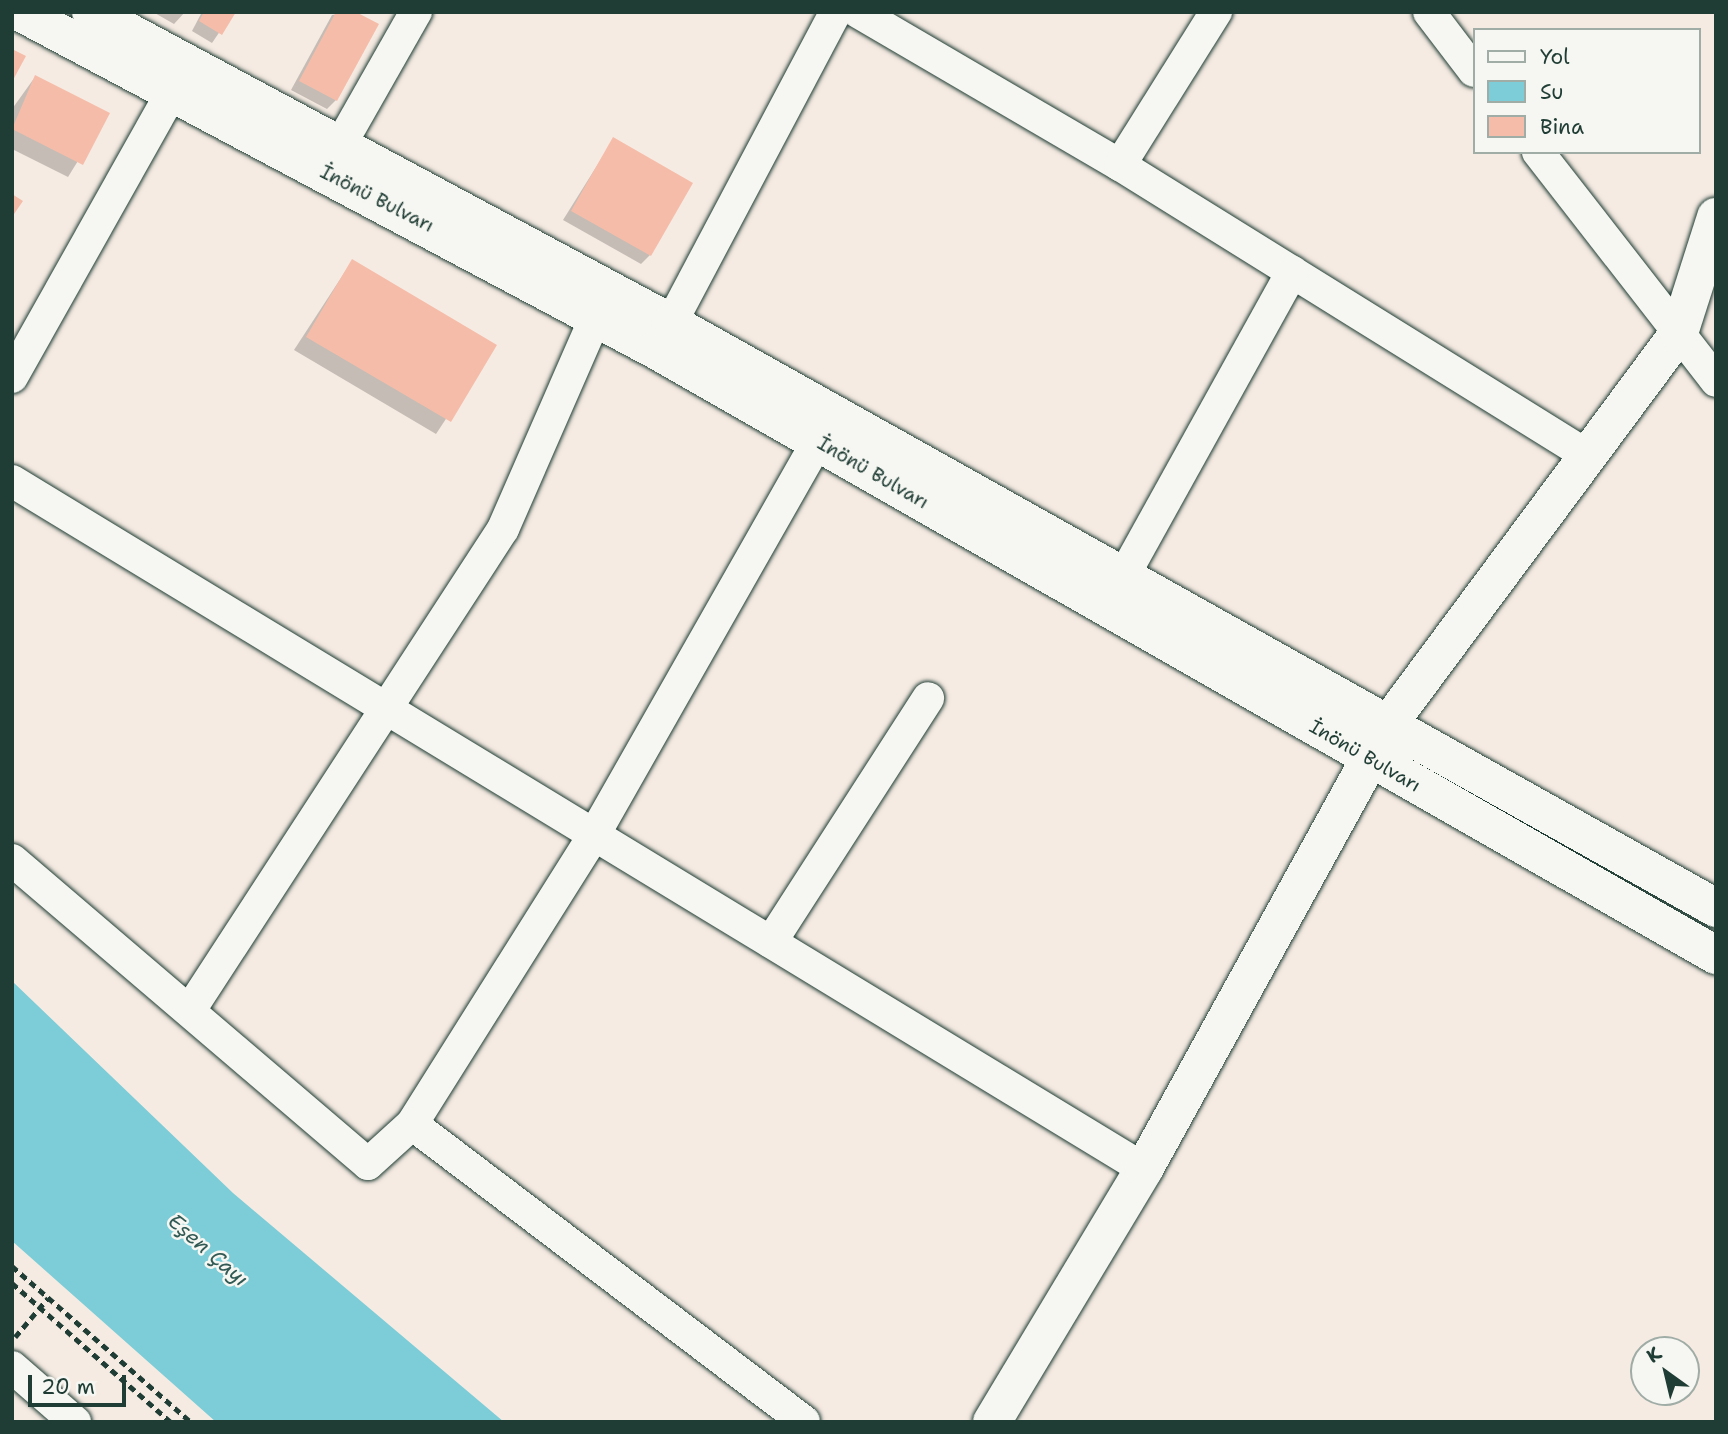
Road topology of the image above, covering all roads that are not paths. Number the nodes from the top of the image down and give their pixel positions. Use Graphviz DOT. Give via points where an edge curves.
graph roads {
  1 [pos="20,12"];
  2 [pos="91,12"];
  3 [pos="416,12"];
  4 [pos="836,12"];
  5 [pos="858,12"];
  6 [pos="1216,12"];
  7 [pos="1429,12"];
  8 [pos="1472,68"];
  9 [pos="179,80"];
  10 [pos="342,142"];
  11 [pos="1540,154"];
  12 [pos="1120,165"];
  13 [pos="1716,217"];
  14 [pos="1292,272"];
  15 [pos="595,318"];
  16 [pos="1679,332"];
  17 [pos="664,336"];
  18 [pos="12,377"];
  19 [pos="1716,381"];
  20 [pos="818,440"];
  21 [pos="1585,454"];
  22 [pos="12,481"];
  23 [pos="1123,577"];
  24 [pos="928,698"];
  25 [pos="385,709"];
  26 [pos="1390,722"];
  27 [pos="1370,760"];
  28 [pos="594,835"];
  29 [pos="12,860"];
  30 [pos="1716,908"];
  31 [pos="771,942"];
  32 [pos="1716,955"];
  33 [pos="190,1010"];
  34 [pos="412,1125"];
  35 [pos="1144,1169"];
  36 [pos="12,1367"];
  37 [pos="75,1422"];
  38 [pos="804,1422"];
  39 [pos="992,1422"];
  1 -- 9 [label="main road, İnönü Bulvarı"];
  2 -- 9 [label="main road, İnönü Bulvarı"];
  3 -- 10 [label="street"];
  4 -- 17 [label="street"];
  5 -- 12 [label="street"];
  6 -- 12 [label="street"];
  7 -- 8 [label="street"];
  9 -- 10 [label="main road, İnönü Bulvarı"];
  9 -- 15 [label="main road, İnönü Bulvarı"];
  9 -- 18 [label="street"];
  10 -- 17 [label="main road, İnönü Bulvarı"];
  11 -- 16 [label="street"];
  12 -- 14 [label="street"];
  13 -- 16 [label="main road"];
  14 -- 21 [label="street"];
  14 -- 23 [label="street"];
  15 -- 17 [label="main road, İnönü Bulvarı"];
  15 -- 25 [label="street" via="503,529"];
  16 -- 19 [label="street"];
  16 -- 21 [label="main road"];
  17 -- 20 [label="main road, İnönü Bulvarı"];
  17 -- 23 [label="main road, İnönü Bulvarı"];
  20 -- 27 [label="main road, İnönü Bulvarı"];
  20 -- 28 [label="street"];
  21 -- 26 [label="main road"];
  22 -- 25 [label="street"];
  23 -- 26 [label="main road, İnönü Bulvarı"];
  24 -- 31 [label="street"];
  25 -- 28 [label="street"];
  25 -- 33 [label="street"];
  26 -- 27 [label="main road"];
  26 -- 30 [label="main road, İnönü Bulvarı"];
  27 -- 32 [label="main road, İnönü Bulvarı"];
  27 -- 35 [label="main road"];
  28 -- 31 [label="street"];
  28 -- 34 [label="street"];
  29 -- 33 [label="street"];
  31 -- 35 [label="street"];
  33 -- 34 [label="street" via="368,1164"];
  34 -- 38 [label="street"];
  35 -- 39 [label="main road"];
  36 -- 37 [label="street"];
}
